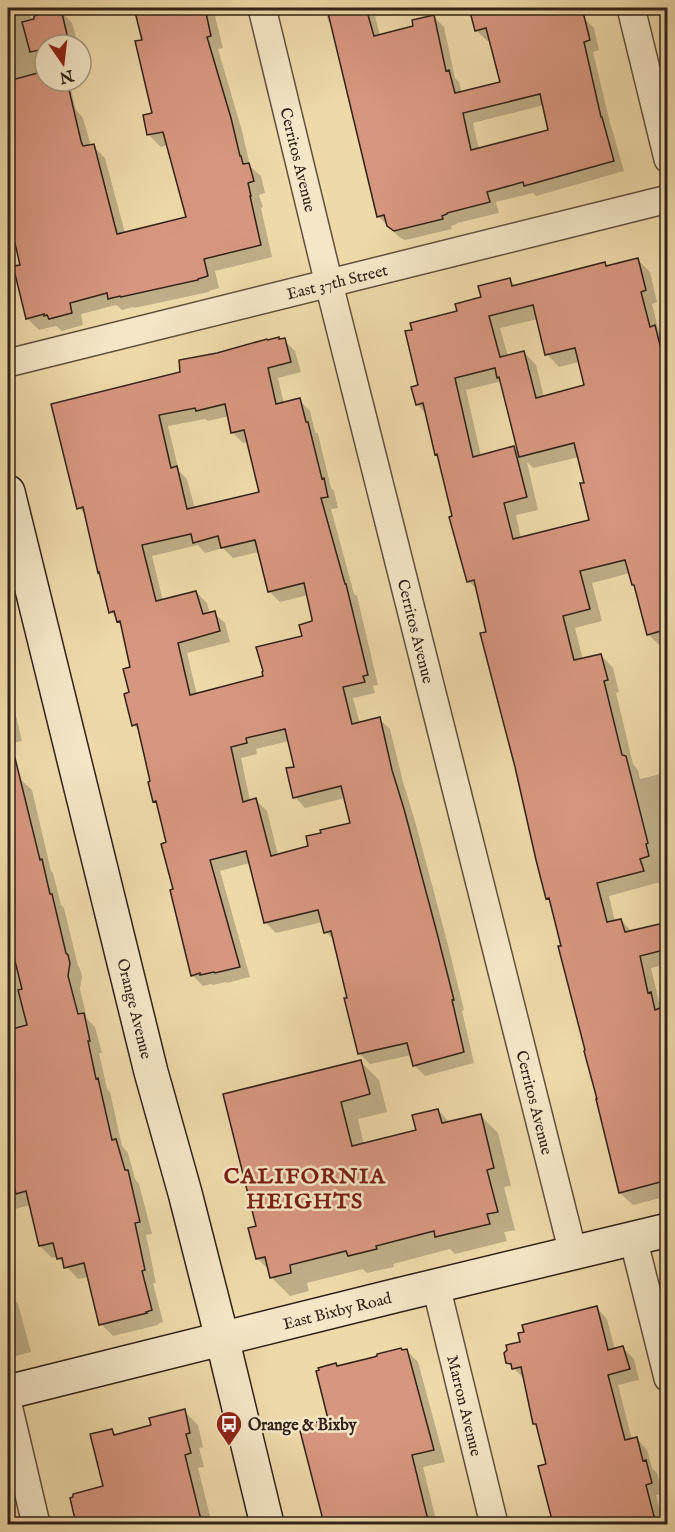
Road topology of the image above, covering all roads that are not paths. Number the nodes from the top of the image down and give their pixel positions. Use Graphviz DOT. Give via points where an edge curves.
graph roads {
  1 [pos="262,8"];
  2 [pos="631,8"];
  3 [pos="668,159"];
  4 [pos="668,199"];
  5 [pos="329,284"];
  6 [pos="8,363"];
  7 [pos="8,492"];
  8 [pos="668,1230"];
  9 [pos="633,1238"];
  10 [pos="573,1253"];
  11 [pos="436,1286"];
  12 [pos="222,1338"];
  13 [pos="668,1378"];
  14 [pos="8,1392"];
  15 [pos="8,1405"];
  16 [pos="36,1524"];
  17 [pos="267,1524"];
  18 [pos="494,1524"];
  1 -- 5 [label="street, Cerritos Avenue"];
  2 -- 3 [label="street"];
  4 -- 5 [label="street, East 37th Street"];
  5 -- 6 [label="street, East 37th Street"];
  5 -- 10 [label="street, Cerritos Avenue"];
  7 -- 12 [label="street, Orange Avenue" via="151,1072"];
  8 -- 9 [label="street, East Bixby Road"];
  9 -- 10 [label="street, East Bixby Road"];
  9 -- 13 [label="street"];
  10 -- 11 [label="street, East Bixby Road"];
  11 -- 12 [label="street, East Bixby Road"];
  11 -- 18 [label="street, Marron Avenue"];
  12 -- 14 [label="street, East Bixby Road"];
  12 -- 17 [label="street, Orange Avenue"];
  15 -- 16 [label="street"];
}
